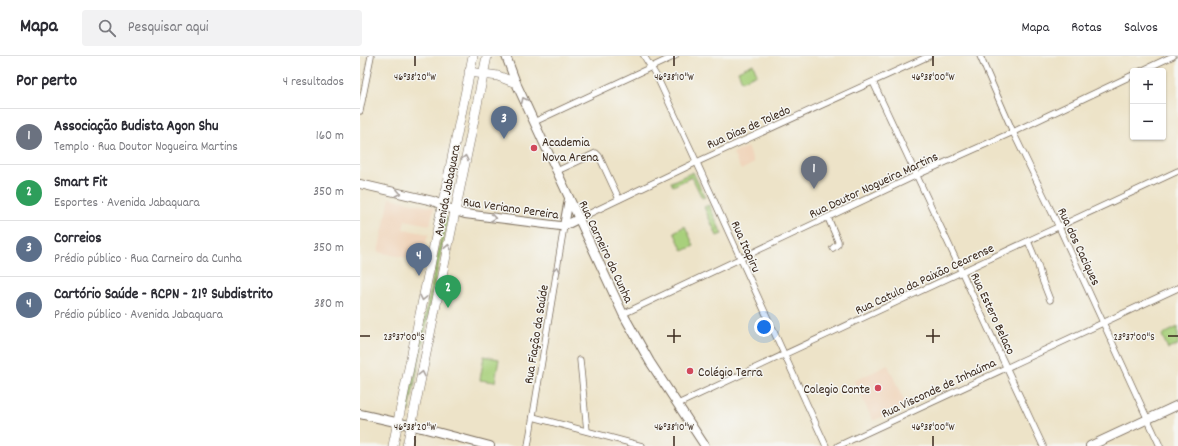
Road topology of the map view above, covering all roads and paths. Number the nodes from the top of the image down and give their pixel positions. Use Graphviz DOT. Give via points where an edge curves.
graph roads {
  1 [pos="371,56"];
  2 [pos="473,56"];
  3 [pos="487,56"];
  4 [pos="506,56"];
  5 [pos="644,56"];
  6 [pos="675,56"];
  7 [pos="929,56"];
  8 [pos="980,56"];
  9 [pos="1173,56"];
  10 [pos="651,67"];
  11 [pos="1147,68"];
  12 [pos="470,72"];
  13 [pos="483,73"];
  14 [pos="1130,76"];
  15 [pos="873,82"];
  16 [pos="516,83"];
  17 [pos="360,111"];
  18 [pos="534,122"];
  19 [pos="1013,132"];
  20 [pos="697,162"];
  21 [pos="557,171"];
  22 [pos="1178,171"];
  23 [pos="917,176"];
  24 [pos="360,184"];
  25 [pos="569,199"];
  26 [pos="619,200"];
  27 [pos="442,205"];
  28 [pos="455,211"];
  29 [pos="828,218"];
  30 [pos="578,219"];
  31 [pos="567,225"];
  32 [pos="582,227"];
  33 [pos="1059,227"];
  34 [pos="1028,241"];
  35 [pos="833,248"];
  36 [pos="741,259"];
  37 [pos="962,272"];
  38 [pos="1178,288"];
  39 [pos="1050,300"];
  40 [pos="623,314"];
  41 [pos="1103,323"];
  42 [pos="784,354"];
  43 [pos="580,360"];
  44 [pos="1007,367"];
  45 [pos="678,404"];
  46 [pos="1178,405"];
  47 [pos="360,414"];
  48 [pos="533,417"];
  49 [pos="1147,419"];
  50 [pos="398,422"];
  51 [pos="411,425"];
  52 [pos="587,431"];
  53 [pos="393,446"];
  54 [pos="407,446"];
  55 [pos="490,446"];
  56 [pos="528,446"];
  57 [pos="642,446"];
  58 [pos="705,446"];
  59 [pos="826,446"];
  60 [pos="838,446"];
  61 [pos="1043,446"];
  62 [pos="1090,446"];
  63 [pos="1160,446"];
  1 -- 17 [label="street"];
  2 -- 12 [label="main road, Avenida Jabaquara"];
  3 -- 13 [label="main road, Avenida Jabaquara"];
  4 -- 16 [label="street, Rua Carneiro da Cunha"];
  5 -- 10 [label="street, Rua Itapiru"];
  6 -- 10 [label="street"];
  7 -- 15 [label="street, Rua Dias de Toledo"];
  8 -- 19 [label="street, Rua dos Caciques"];
  9 -- 11 [label="street"];
  10 -- 18 [label="street"];
  10 -- 20 [label="street, Rua Itapiru"];
  12 -- 13 [label="main road"];
  12 -- 27 [label="main road, Avenida Jabaquara"];
  13 -- 16 [label="main road"];
  28 -- 13 [label="main road, Avenida Jabaquara, one-way"];
  14 -- 19 [label="street, Rua Doutor Nogueira Martins"];
  15 -- 20 [label="street, Rua Dias de Toledo"];
  15 -- 23 [label="street, Rua Estero Belaco"];
  18 -- 16 [label="street, Rua Carneiro da Cunha, one-way"];
  18 -- 21 [label="street, Rua Carneiro da Cunha"];
  19 -- 23 [label="street, Rua Doutor Nogueira Martins"];
  19 -- 33 [label="street, Rua dos Caciques"];
  20 -- 26 [label="street, Rua Dias de Toledo"];
  20 -- 36 [label="street, Rua Itapiru"];
  21 -- 25 [label="street, Rua Carneiro da Cunha"];
  21 -- 26 [label="street" via="596,153"];
  22 -- 33 [label="street, Rua Catulo da Paixão Cearense"];
  23 -- 29 [label="street, Rua Doutor Nogueira Martins"];
  23 -- 37 [label="street, Rua Estero Belaco"];
  24 -- 27 [label="street, Rua Veriano Pereira, one-way"];
  25 -- 30 [label="street, Rua Carneiro da Cunha"];
  25 -- 31 [label="street, Rua Veriano Pereira"];
  26 -- 30 [label="street, Rua Dias de Toledo"];
  27 -- 28 [label="street, Rua Veriano Pereira"];
  27 -- 50 [label="main road, Avenida Jabaquara, one-way"];
  28 -- 31 [label="street, Rua Veriano Pereira, one-way" via="555,226"];
  51 -- 28 [label="main road, Avenida Jabaquara, one-way"];
  29 -- 35 [label="street" via="838,241"];
  29 -- 36 [label="street, Rua Doutor Nogueira Martins"];
  30 -- 31 [label="street, Rua Veriano Pereira"];
  30 -- 32 [label="street, Rua Carneiro da Cunha"];
  31 -- 32 [label="street"];
  48 -- 31 [label="street, Rua Fiação da Saúde, one-way"];
  32 -- 40 [label="street, Rua Carneiro da Cunha"];
  33 -- 34 [label="street, Rua Catulo da Paixão Cearense"];
  33 -- 41 [label="street, Rua dos Caciques"];
  34 -- 37 [label="street, Rua Catulo da Paixão Cearense"];
  34 -- 39 [label="street"];
  36 -- 40 [label="street, Rua Doutor Nogueira Martins"];
  36 -- 42 [label="street, Rua Itapiru"];
  37 -- 42 [label="street, Rua Catulo da Paixão Cearense"];
  37 -- 44 [label="street, Rua Estero Belaco"];
  38 -- 41 [label="street, Rua Visconde de Inhaúma"];
  40 -- 45 [label="street, Rua Carneiro da Cunha"];
  41 -- 44 [label="street, Rua Visconde de Inhaúma"];
  41 -- 49 [label="street, Rua dos Caciques"];
  42 -- 45 [label="street, Rua Catulo da Paixão Cearense"];
  42 -- 59 [label="street, Rua Itapiru"];
  43 -- 52 [label="street"];
  44 -- 60 [label="street, Rua Visconde de Inhaúma"];
  44 -- 61 [label="street, Rua Estero Belaco"];
  45 -- 58 [label="street, Rua Carneiro da Cunha"];
  46 -- 49 [label="street"];
  47 -- 50 [label="street"];
  48 -- 52 [label="street"];
  48 -- 56 [label="street, Rua Fiação da Saúde"];
  49 -- 62 [label="street"];
  49 -- 63 [label="street, Rua dos Caciques"];
  50 -- 51 [label="street"];
  50 -- 53 [label="main road, Avenida Jabaquara"];
  51 -- 54 [label="main road, Avenida Jabaquara"];
  51 -- 55 [label="street"];
  52 -- 57 [label="street"];
}
